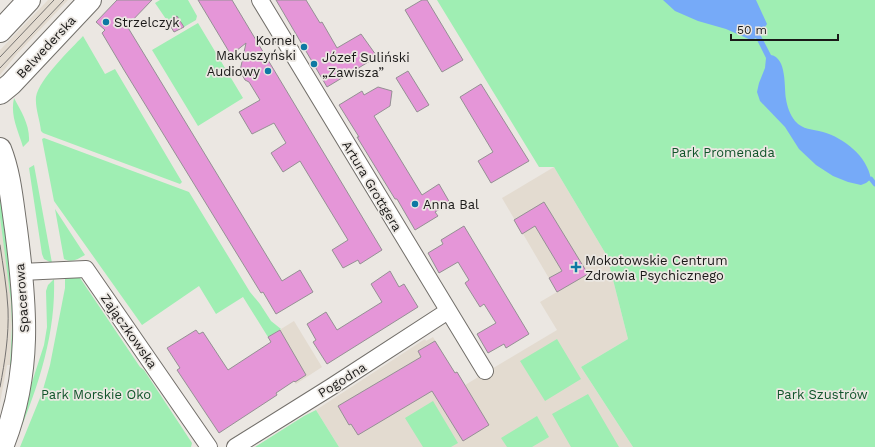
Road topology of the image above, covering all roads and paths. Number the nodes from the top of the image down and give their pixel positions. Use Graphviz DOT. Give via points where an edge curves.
graph roads {
  1 [pos="29,0"];
  2 [pos="90,0"];
  3 [pos="260,0"];
  4 [pos="0,31"];
  5 [pos="0,93"];
  6 [pos="0,149"];
  7 [pos="21,272"];
  8 [pos="448,311"];
  9 [pos="485,371"];
  10 [pos="2,447"];
  11 [pos="209,447"];
  12 [pos="235,447"];
  1 -- 4 [label="main road"];
  2 -- 5 [label="main road, Belwederska"];
  3 -- 8 [label="street, Artura Grottgera"];
  6 -- 7 [label="main road, Spacerowa" via="10,188"];
  7 -- 10 [label="main road, Spacerowa" via="25,322 23,365 13,414"];
  7 -- 11 [label="street, Zajączkowska" via="86,269"];
  8 -- 9 [label="street, Artura Grottgera"];
  8 -- 12 [label="street, Pogodna"];
}
